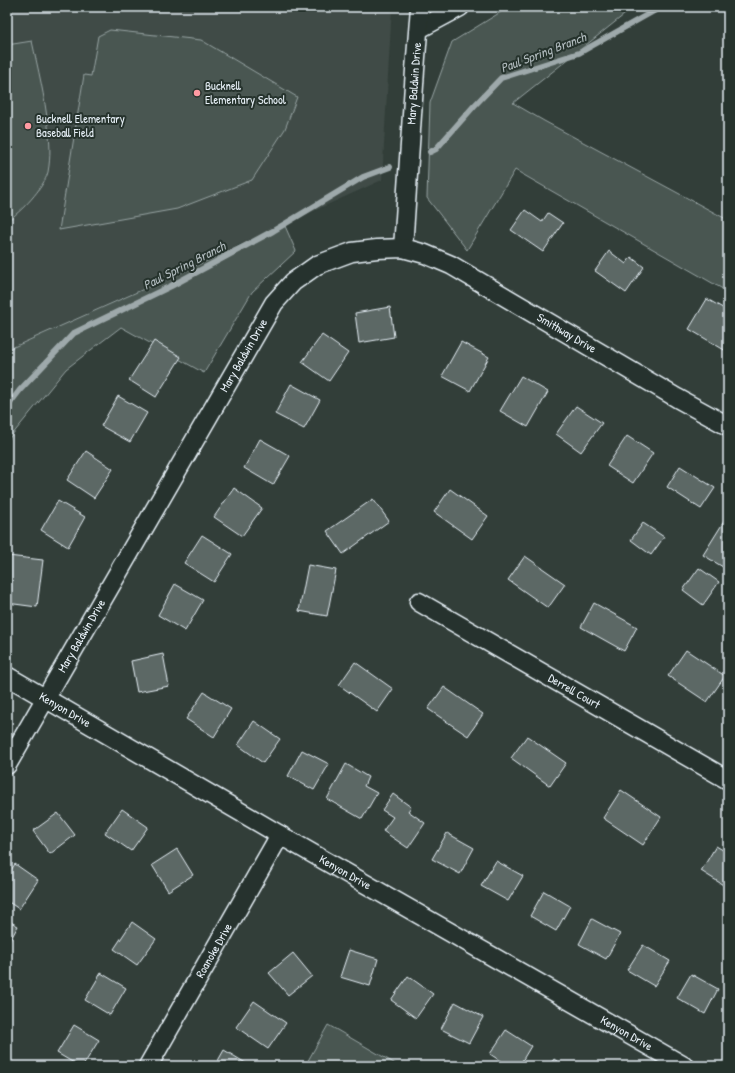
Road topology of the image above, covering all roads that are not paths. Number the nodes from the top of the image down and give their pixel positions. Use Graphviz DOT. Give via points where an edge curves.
graph roads {
  1 [pos="420,7"];
  2 [pos="460,7"];
  3 [pos="419,29"];
  4 [pos="403,248"];
  5 [pos="728,426"];
  6 [pos="419,602"];
  7 [pos="7,676"];
  8 [pos="46,699"];
  9 [pos="7,765"];
  10 [pos="728,780"];
  11 [pos="280,835"];
  12 [pos="148,1066"];
  13 [pos="684,1066"];
  1 -- 3 [label="street"];
  2 -- 3 [label="street, Mary Baldwin Drive"];
  3 -- 4 [label="street, Mary Baldwin Drive"];
  4 -- 5 [label="street, Smithway Drive" via="451,265"];
  4 -- 8 [label="street, Mary Baldwin Drive" via="352,252 317,265 293,282 274,303"];
  6 -- 10 [label="street, Derrell Court"];
  7 -- 8 [label="street, Kenyon Drive"];
  8 -- 9 [label="street, Mary Baldwin Drive"];
  8 -- 11 [label="street, Kenyon Drive"];
  11 -- 12 [label="street, Roanoke Drive"];
  11 -- 13 [label="street, Kenyon Drive"];
}
